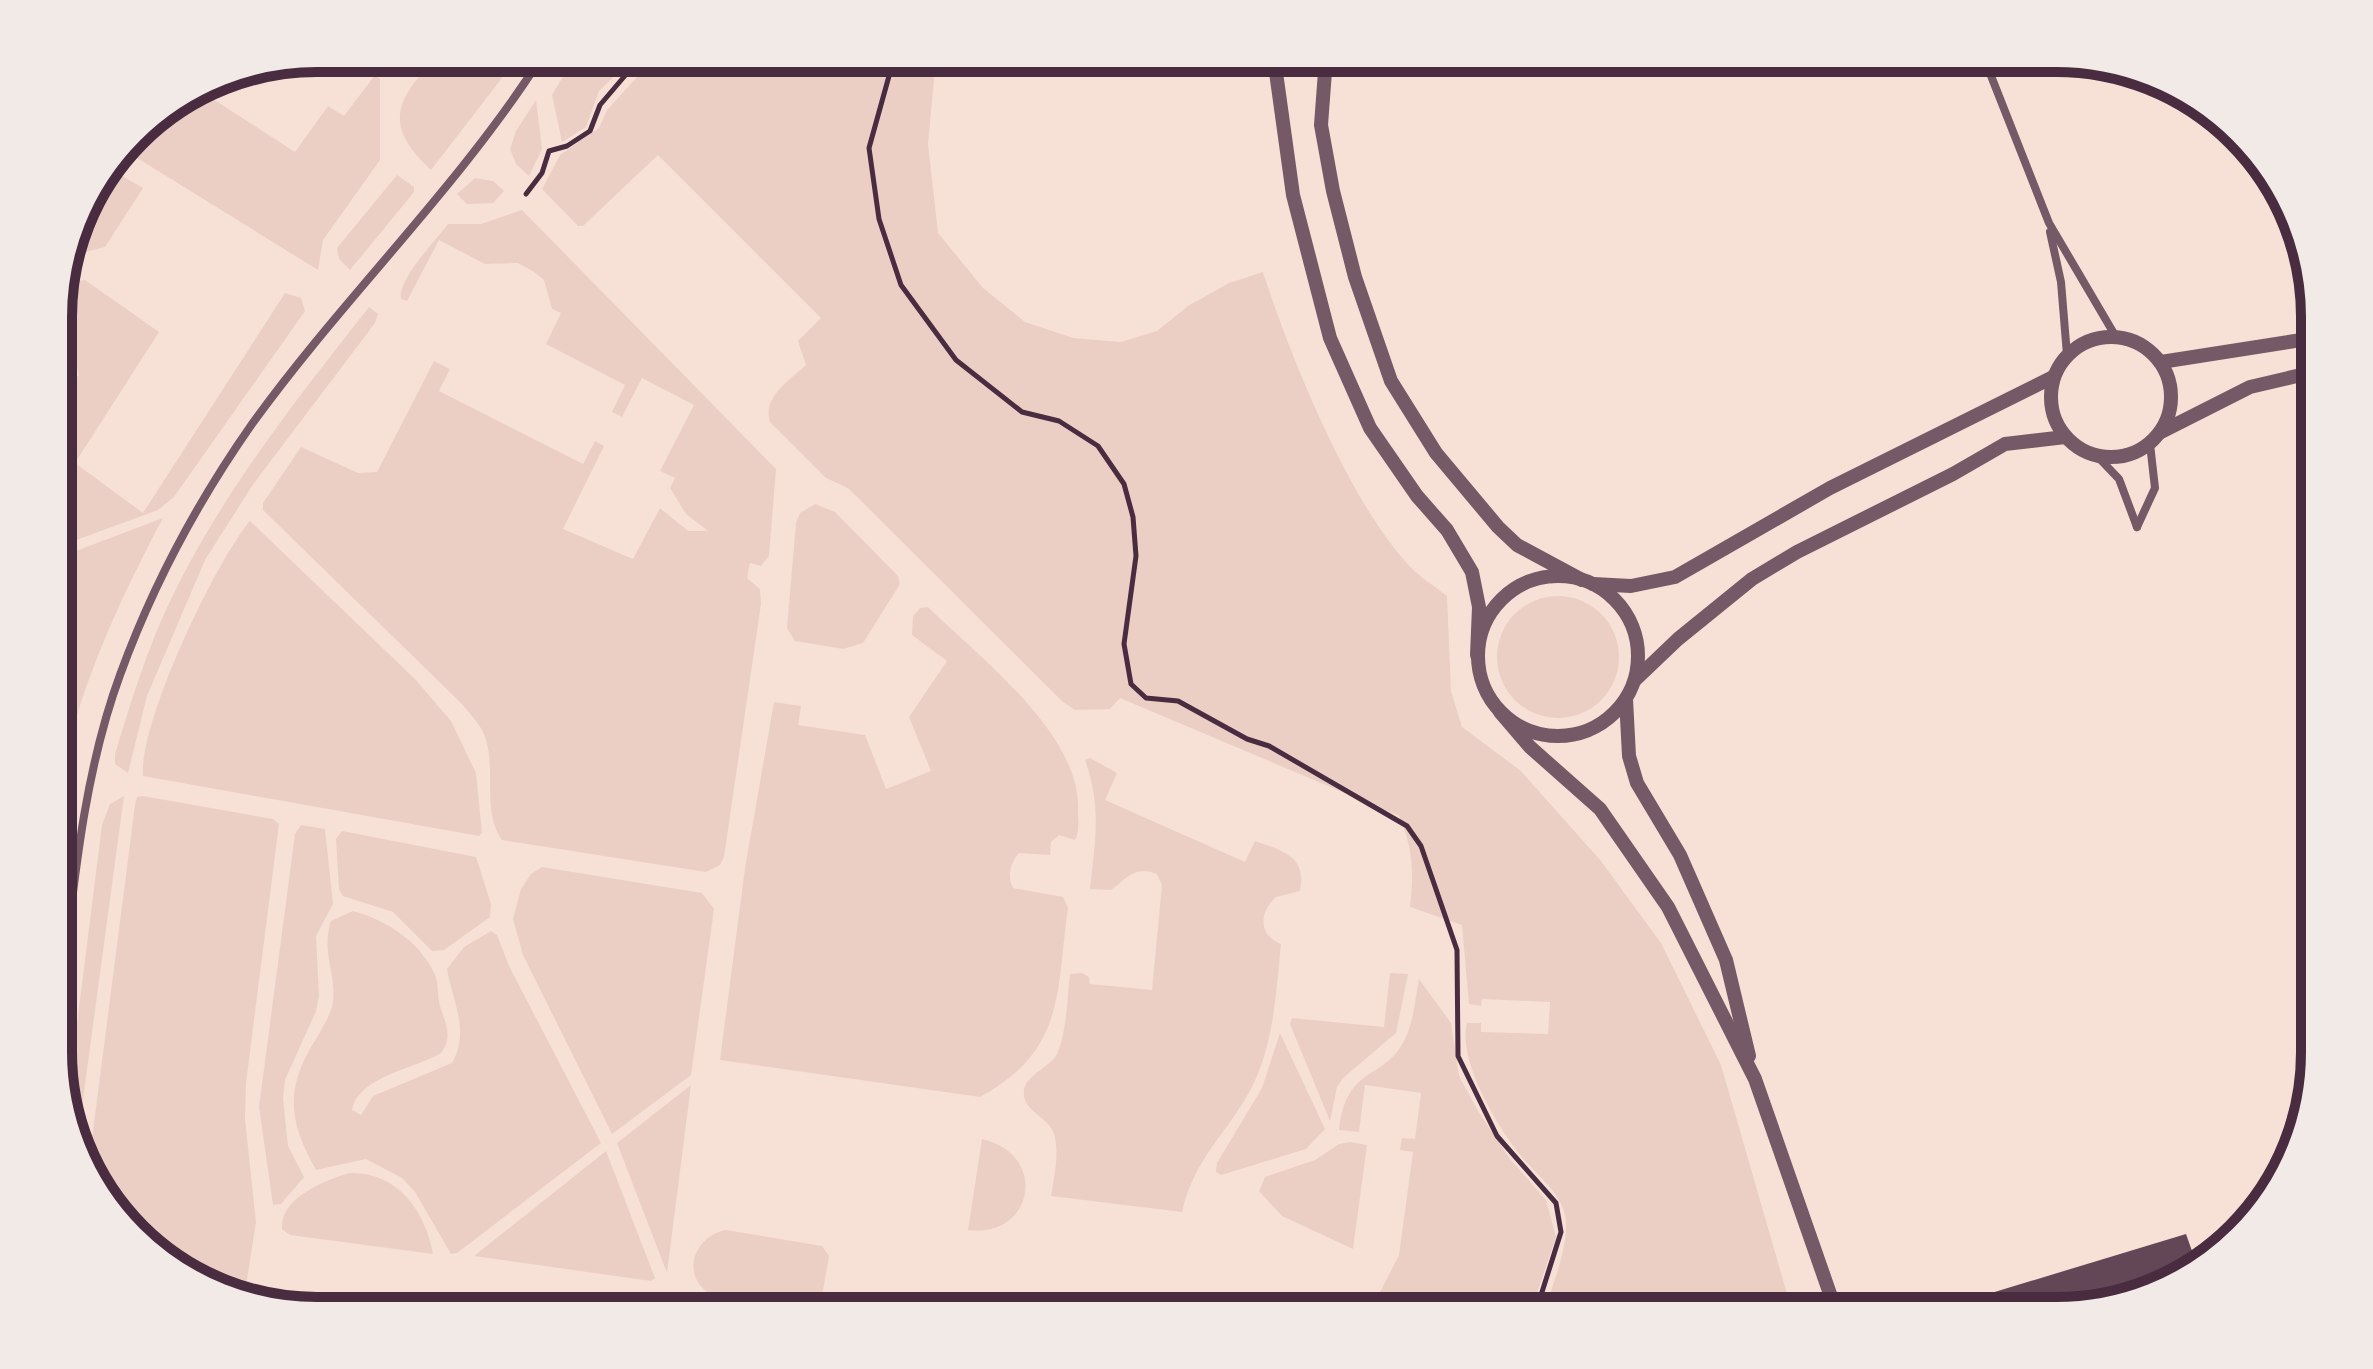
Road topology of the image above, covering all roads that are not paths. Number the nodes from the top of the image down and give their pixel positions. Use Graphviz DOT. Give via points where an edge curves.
graph roads {
  1 [pos="531,72"];
  2 [pos="1276,72"];
  3 [pos="1325,72"];
  4 [pos="1990,72"];
  5 [pos="2049,223"];
  6 [pos="2116,337"];
  7 [pos="2300,340"];
  8 [pos="2067,355"];
  9 [pos="2161,362"];
  10 [pos="2300,375"];
  11 [pos="2053,377"];
  12 [pos="2065,437"];
  13 [pos="2155,438"];
  14 [pos="2097,456"];
  15 [pos="1588,582"];
  16 [pos="1477,655"];
  17 [pos="1635,680"];
  18 [pos="1626,699"];
  19 [pos="1500,712"];
  20 [pos="72,918"];
  21 [pos="1755,1079"];
  22 [pos="1831,1296"];
  1 -- 20 [label="street" via="476,148 252,425 173,551 119,677 92,776"];
  2 -- 16 [label="street" via="1293,195 1330,338 1370,428 1472,572 1479,607"];
  3 -- 15 [label="street" via="1321,125 1333,191 1355,277 1391,381 1436,453 1498,527 1517,545"];
  4 -- 5 [label="street"];
  5 -- 6 [label="street"];
  5 -- 8 [label="street"];
  6 -- 8 [label="street" via="2087,341"];
  6 -- 9 [label="street" via="2145,347"];
  7 -- 9 [label="street"];
  8 -- 11 [label="street"];
  9 -- 13 [label="street" via="2171,406"];
  10 -- 13 [label="street" via="2250,387"];
  11 -- 12 [label="street" via="2053,415"];
  11 -- 15 [label="street" via="1830,488 1675,577 1631,586"];
  12 -- 14 [label="street"];
  12 -- 17 [label="street" via="2005,444 1797,552 1752,579"];
  13 -- 14 [label="street" via="2117,458"];
  13 -- 14 [label="street" via="2155,488 2137,527 2119,479"];
  15 -- 16 [label="street" via="1559,576 1521,585 1488,616"];
  15 -- 17 [label="street" via="1616,600 1629,619 1638,661"];
  16 -- 19 [label="street" via="1481,681"];
  17 -- 18 [label="street"];
  18 -- 19 [label="street" via="1596,727 1558,737 1521,728"];
  18 -- 21 [label="street" via="1629,756 1637,783 1680,855 1726,960"];
  19 -- 21 [label="street" via="1530,747 1600,809 1631,850 1668,907"];
  21 -- 22 [label="street"];
}
